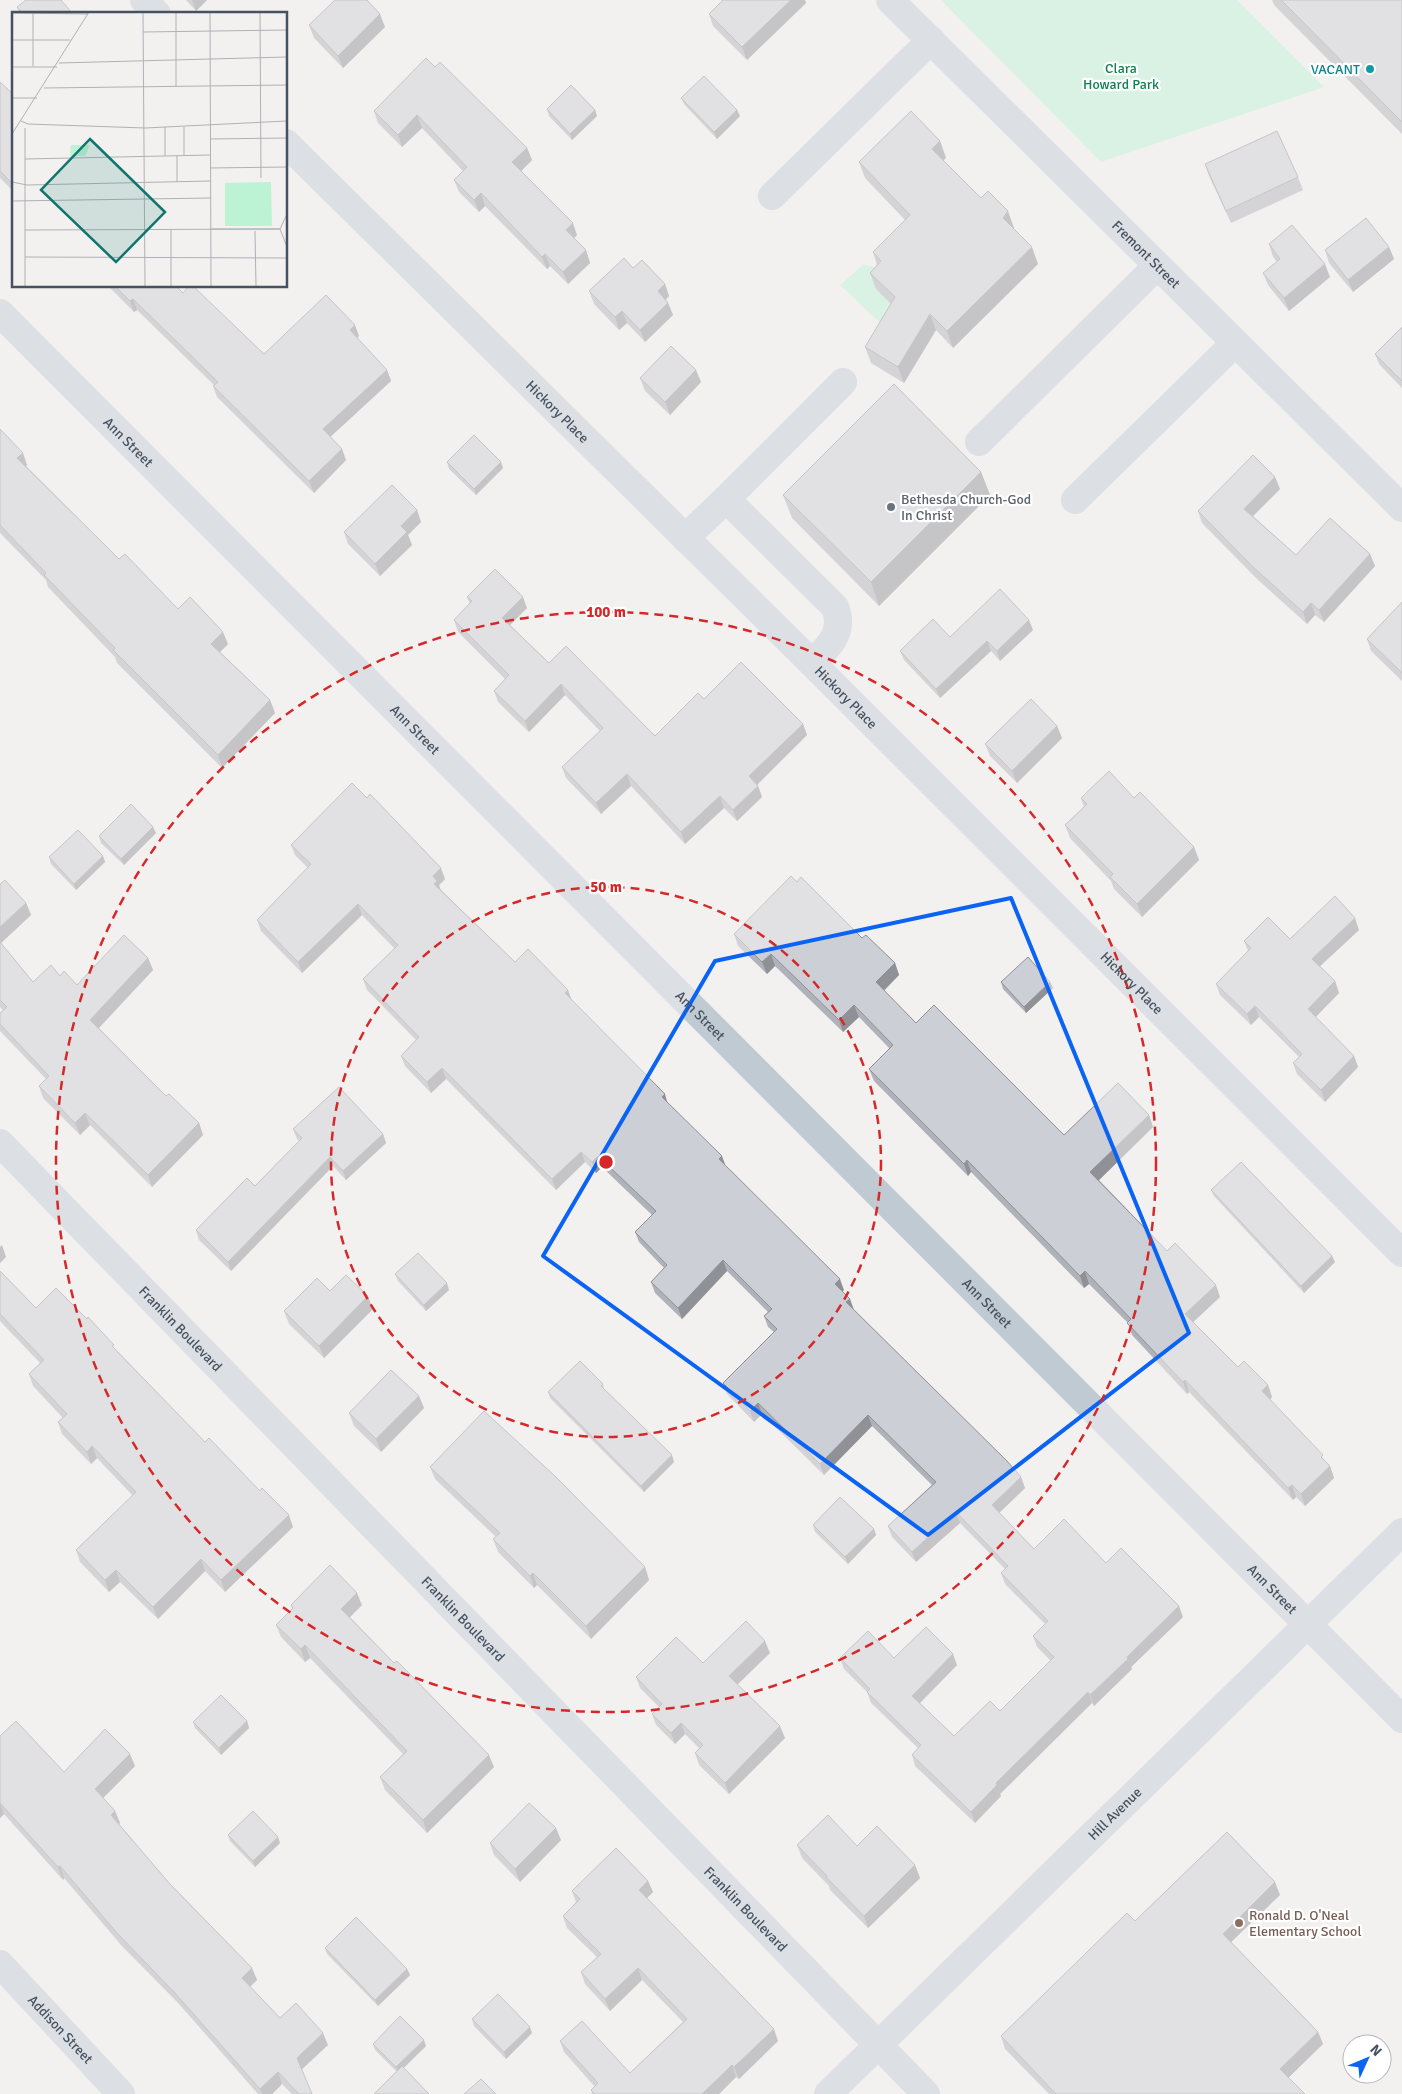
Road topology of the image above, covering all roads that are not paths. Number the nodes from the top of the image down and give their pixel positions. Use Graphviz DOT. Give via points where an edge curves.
graph roads {
  1 [pos="144,0"];
  2 [pos="890,0"];
  3 [pos="155,12"];
  4 [pos="931,40"];
  5 [pos="288,145"];
  6 [pos="772,196"];
  7 [pos="1157,266"];
  8 [pos="0,312"];
  9 [pos="1235,343"];
  10 [pos="843,382"];
  11 [pos="979,442"];
  12 [pos="726,499"];
  13 [pos="1075,500"];
  14 [pos="1402,508"];
  15 [pos="685,538"];
  16 [pos="812,663"];
  17 [pos="0,1143"];
  18 [pos="1402,1253"];
  19 [pos="1402,1532"];
  20 [pos="1308,1624"];
  21 [pos="1402,1719"];
  22 [pos="0,1964"];
  23 [pos="878,2045"];
  24 [pos="120,2094"];
  25 [pos="828,2094"];
  26 [pos="926,2094"];
  1 -- 3 [label="street"];
  2 -- 4 [label="street, Fremont Street"];
  4 -- 6 [label="street"];
  4 -- 7 [label="street, Fremont Street"];
  5 -- 15 [label="street, Hickory Place"];
  7 -- 9 [label="street, Fremont Street"];
  7 -- 11 [label="street"];
  8 -- 20 [label="street, Ann Street"];
  9 -- 13 [label="street"];
  9 -- 14 [label="street, Fremont Street"];
  10 -- 12 [label="street"];
  12 -- 15 [label="street"];
  12 -- 16 [label="street" via="835,607 838,616 836,635"];
  15 -- 16 [label="street, Hickory Place"];
  16 -- 18 [label="street, Hickory Place"];
  17 -- 23 [label="street, Franklin Boulevard"];
  19 -- 20 [label="street, Hill Avenue"];
  20 -- 21 [label="street, Ann Street"];
  20 -- 23 [label="street, Hill Avenue"];
  22 -- 24 [label="street, Addison Street"];
  23 -- 25 [label="street, Hill Avenue"];
  23 -- 26 [label="street, Franklin Boulevard"];
}
